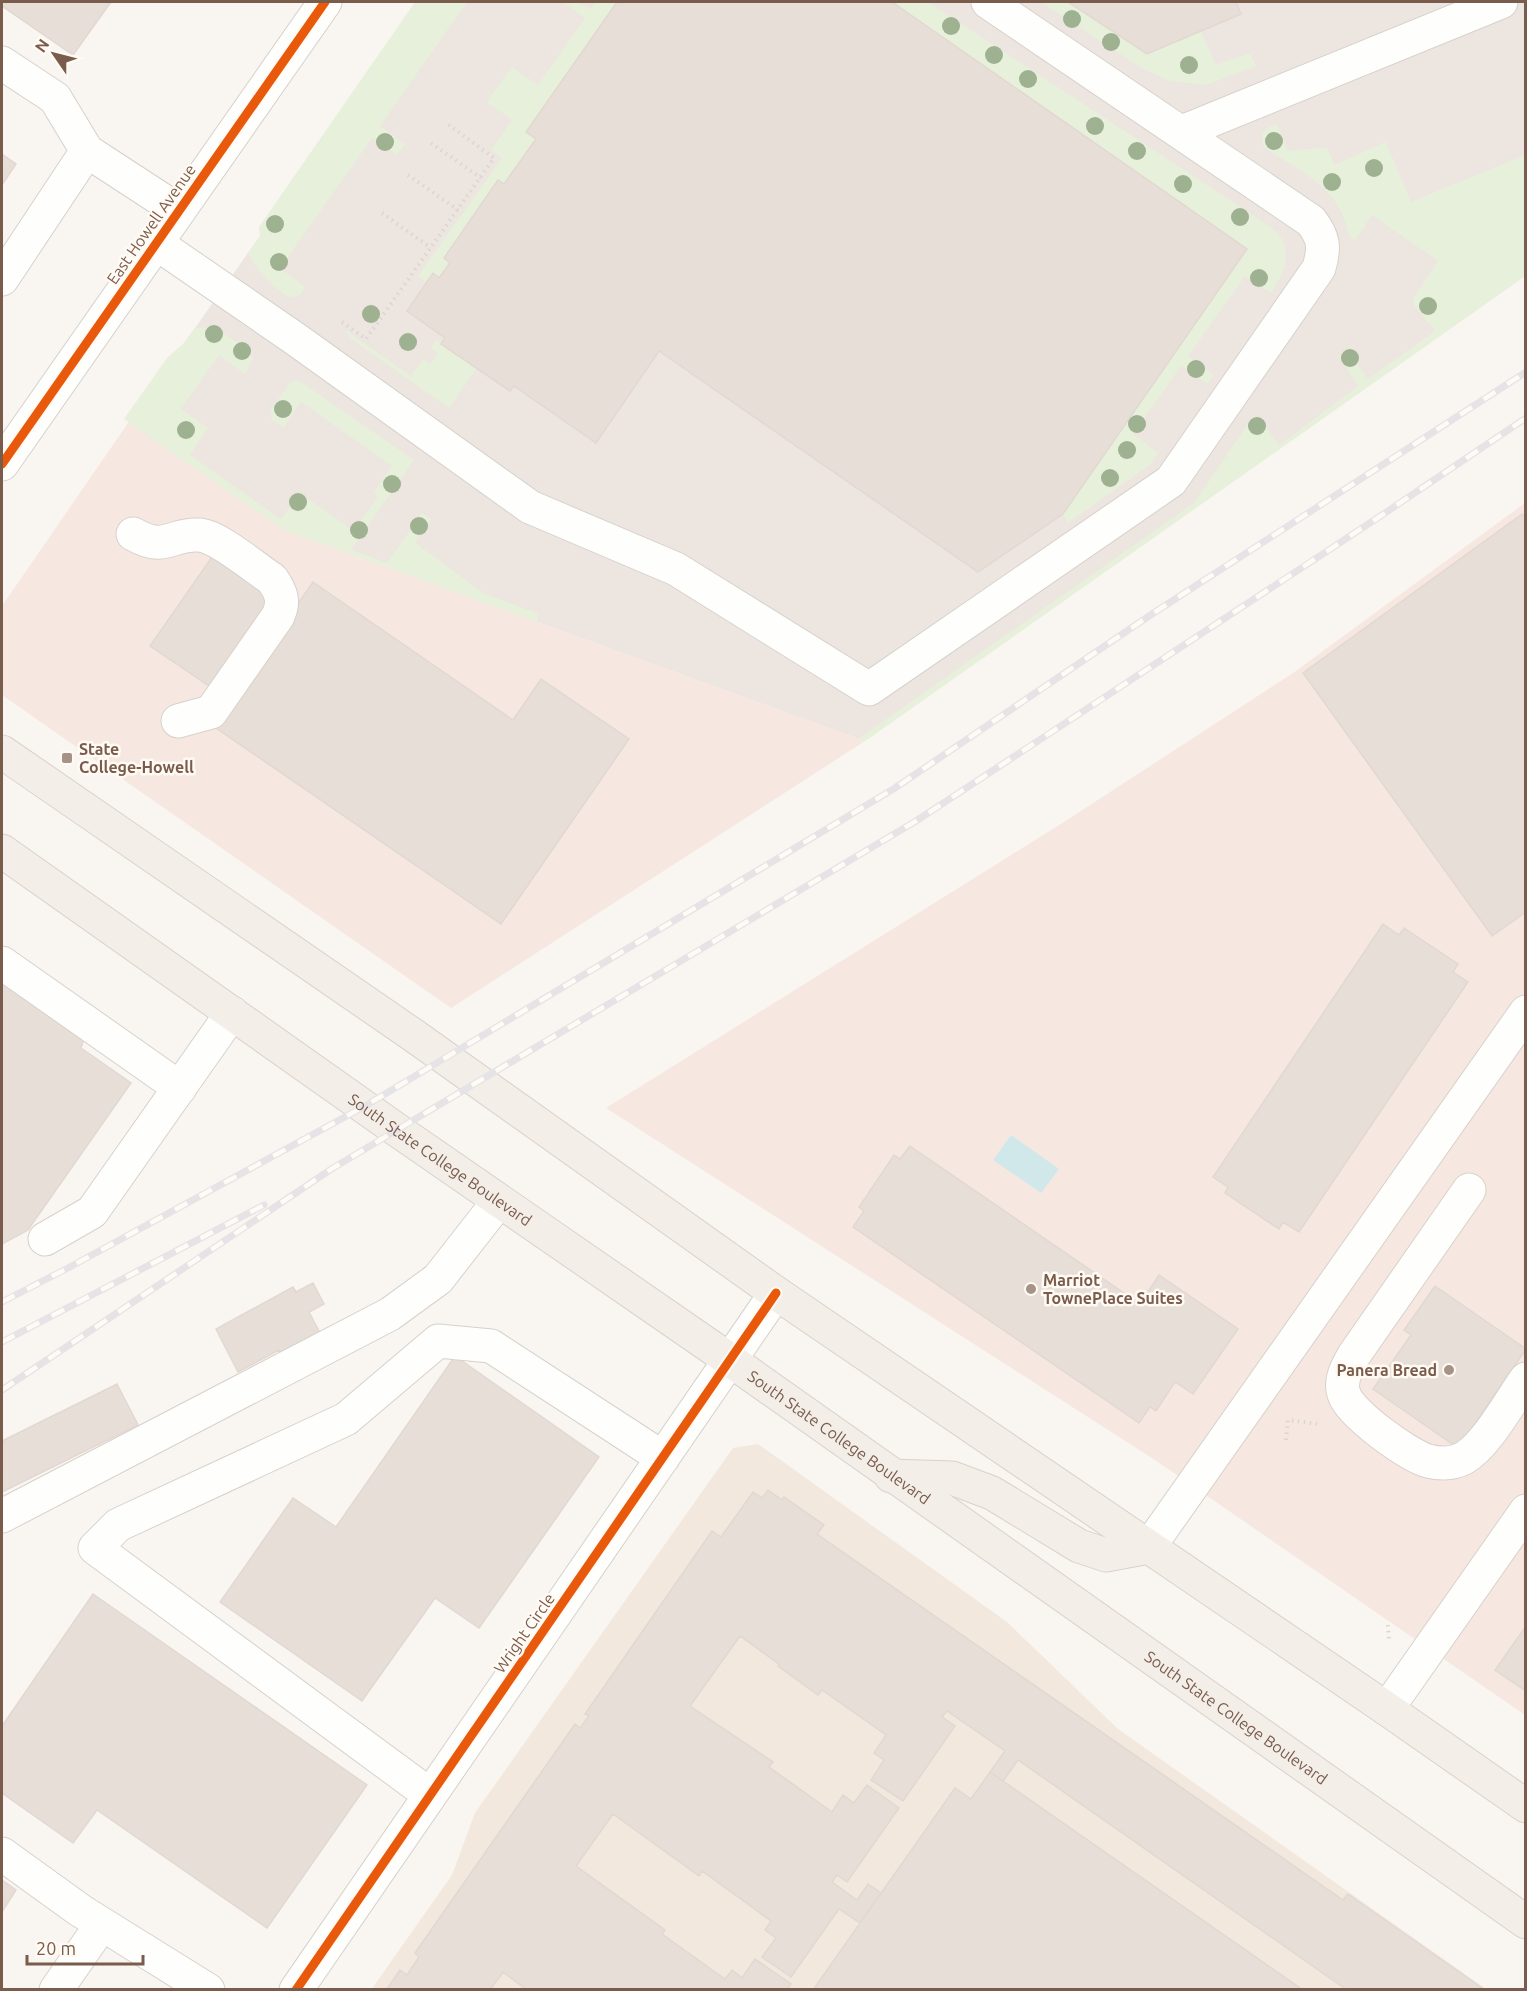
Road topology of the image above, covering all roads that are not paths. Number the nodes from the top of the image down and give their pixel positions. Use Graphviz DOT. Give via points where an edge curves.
graph roads {
  1 [pos="326,2"];
  2 [pos="988,2"];
  3 [pos="1501,2"];
  4 [pos="2,63"];
  5 [pos="1182,132"];
  6 [pos="87,151"];
  7 [pos="179,211"];
  8 [pos="156,243"];
  9 [pos="2,279"];
  10 [pos="2,464"];
  11 [pos="133,534"];
  12 [pos="178,721"];
  13 [pos="2,752"];
  14 [pos="2,851"];
  15 [pos="2,963"];
  16 [pos="1526,1012"];
  17 [pos="232,1013"];
  18 [pos="180,1088"];
  19 [pos="1469,1190"];
  20 [pos="499,1201"];
  21 [pos="45,1239"];
  22 [pos="776,1293"];
  23 [pos="730,1360"];
  24 [pos="1526,1379"];
  25 [pos="663,1458"];
  26 [pos="891,1476"];
  27 [pos="1526,1511"];
  28 [pos="2,1516"];
  29 [pos="1149,1547"];
  30 [pos="1387,1709"];
  31 [pos="430,1795"];
  32 [pos="1526,1806"];
  33 [pos="2,1854"];
  34 [pos="1526,1922"];
  35 [pos="102,1923"];
  36 [pos="56,1989"];
  37 [pos="208,1989"];
  38 [pos="296,1989"];
  1 -- 7 [label="street, East Howell Avenue"];
  2 -- 5 [label="street"];
  3 -- 5 [label="street"];
  4 -- 6 [label="street" via="55,98"];
  5 -- 8 [label="street" via="1311,221 1319,231 1324,250 1319,268 1171,481 869,689 676,569 530,507"];
  6 -- 7 [label="street"];
  6 -- 9 [label="street"];
  7 -- 8 [label="street, East Howell Avenue"];
  8 -- 10 [label="street, East Howell Avenue"];
  11 -- 12 [label="street" via="161,543 188,536 209,537 272,579 282,598 278,616 211,712"];
  13 -- 22 [label="main road" via="429,1046"];
  14 -- 17 [label="main road, South State College Boulevard"];
  15 -- 18 [label="street"];
  16 -- 29 [label="street"];
  17 -- 18 [label="street"];
  17 -- 20 [label="main road, South State College Boulevard"];
  18 -- 21 [label="street" via="92,1212"];
  19 -- 24 [label="street" via="1354,1355 1346,1369 1343,1394 1373,1427 1411,1453 1428,1461 1454,1462 1476,1449"];
  20 -- 23 [label="main road, South State College Boulevard"];
  20 -- 28 [label="street" via="438,1279 390,1314"];
  22 -- 23 [label="street, Wright Circle"];
  22 -- 29 [label="main road"];
  23 -- 25 [label="street, Wright Circle"];
  23 -- 26 [label="main road, South State College Boulevard"];
  25 -- 31 [label="street, Wright Circle"];
  25 -- 31 [label="street" via="491,1346 438,1341 346,1419 118,1525 95,1548"];
  26 -- 29 [label="main road" via="952,1478 992,1493 1079,1546 1106,1555"];
  26 -- 34 [label="main road, South State College Boulevard"];
  27 -- 30 [label="street"];
  29 -- 30 [label="main road"];
  30 -- 32 [label="main road"];
  31 -- 38 [label="street, Wright Circle"];
  33 -- 35 [label="street"];
  35 -- 36 [label="street"];
  35 -- 37 [label="street"];
}
